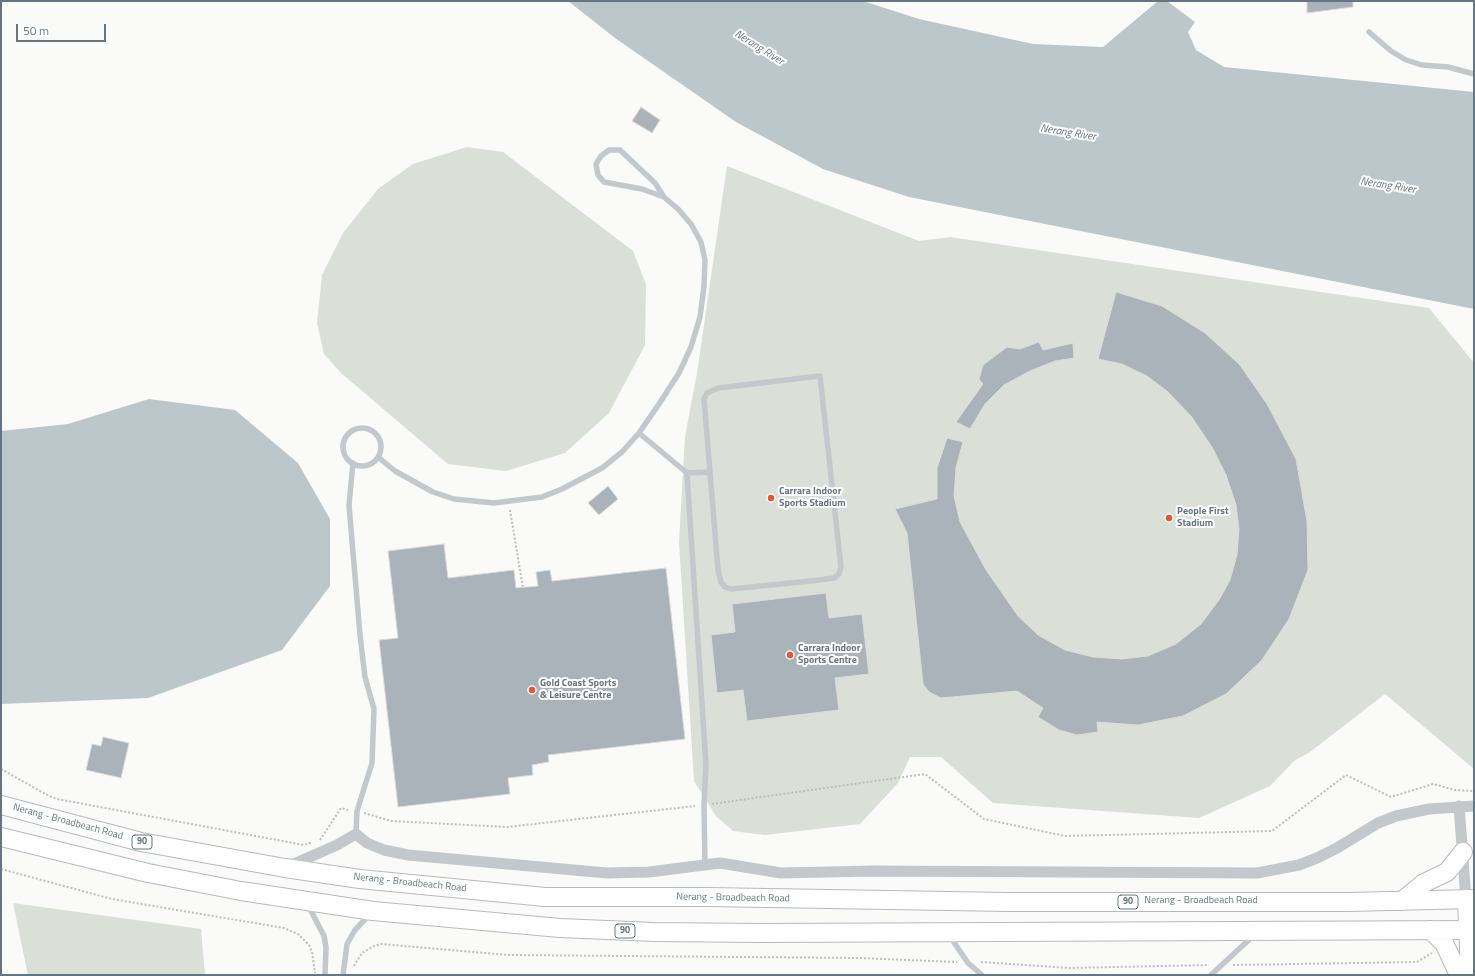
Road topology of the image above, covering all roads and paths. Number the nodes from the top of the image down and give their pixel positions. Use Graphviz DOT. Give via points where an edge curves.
graph roads {
  1 [pos="1369,32"];
  2 [pos="1474,74"];
  3 [pos="664,197"];
  4 [pos="640,433"];
  5 [pos="378,457"];
  6 [pos="353,463"];
  7 [pos="710,472"];
  8 [pos="687,473"];
  9 [pos="508,502"];
  10 [pos="523,588"];
  11 [pos="1,769"];
  12 [pos="1474,791"];
  13 [pos="1,804"];
  14 [pos="704,805"];
  15 [pos="1459,806"];
  16 [pos="1474,806"];
  17 [pos="356,811"];
  18 [pos="356,834"];
  19 [pos="1,837"];
  20 [pos="1466,848"];
  21 [pos="705,865"];
  22 [pos="285,868"];
  23 [pos="1,870"];
  24 [pos="1470,899"];
  25 [pos="306,901"];
  26 [pos="1402,901"];
  27 [pos="373,911"];
  28 [pos="1430,930"];
  29 [pos="1257,931"];
  30 [pos="1471,931"];
  31 [pos="947,932"];
  32 [pos="1437,954"];
  33 [pos="968,963"];
  34 [pos="1224,965"];
  35 [pos="1467,969"];
  36 [pos="352,973"];
  37 [pos="316,975"];
  38 [pos="325,975"];
  39 [pos="343,975"];
  40 [pos="982,975"];
  41 [pos="1211,975"];
  1 -- 2 [label="lane" via="1391,51 1412,62"];
  3 -- 3 [label="lane" via="626,185 604,182 598,175 596,164 601,156 610,150 620,150 655,183"];
  3 -- 4 [label="lane" via="691,224 701,242 705,260 704,286 700,317 691,347 679,373"];
  4 -- 8 [label="lane"];
  4 -- 9 [label="lane" via="622,452 584,479 542,497"];
  5 -- 6 [label="lane" via="370,465 358,466"];
  5 -- 6 [label="lane" via="382,446 378,436 369,429 358,428 348,435 343,447 344,453"];
  5 -- 9 [label="lane" via="395,471 433,492 473,502"];
  6 -- 17 [label="lane" via="349,505 360,635 365,677 374,709 372,764"];
  7 -- 7 [label="lane" via="704,405 707,393 718,388 820,376 841,567 839,574 834,578 811,581 731,588 725,586 721,582 718,570"];
  7 -- 8 [label="lane"];
  8 -- 14 [label="lane" via="706,765"];
  9 -- 10 [label="path"];
  11 -- 17 [label="path" via="57,799 304,845 319,840 340,808"];
  12 -- 14 [label="path" via="1455,790 1433,784 1391,797 1346,775 1272,830 1065,836 984,819 925,774"];
  13 -- 22 [label="main road, Nerang - Broadbeach Road / 90" via="141,842"];
  14 -- 17 [label="path" via="507,827 391,820"];
  14 -- 21 [label="lane"];
  15 -- 16 [label="street"];
  15 -- 20 [label="street"];
  15 -- 21 [label="street" via="1396,816 1378,823 1318,858 1299,865 1257,873 873,871 781,874 734,864"];
  17 -- 18 [label="lane"];
  18 -- 21 [label="street" via="367,843 384,850 408,855 539,867 608,873 649,872"];
  18 -- 22 [label="street"];
  19 -- 25 [label="main road, 90" via="148,873"];
  20 -- 24 [label="street"];
  20 -- 26 [label="main road" via="1446,872 1424,883"];
  22 -- 26 [label="main road, Nerang - Broadbeach Road / 90" via="360,879 545,897 1002,902"];
  23 -- 37 [label="path" via="112,899 292,931 309,945"];
  24 -- 26 [label="main road, Nerang - Broadbeach Road / 90"];
  24 -- 30 [label="street"];
  25 -- 27 [label="main road, 90"];
  25 -- 38 [label="lane" via="324,936"];
  27 -- 31 [label="main road, 90" via="510,925 654,932"];
  27 -- 39 [label="lane" via="355,930 347,944"];
  28 -- 29 [label="main road, 90"];
  28 -- 30 [label="main road, 90"];
  28 -- 35 [label="main road"];
  29 -- 31 [label="main road, 90"];
  29 -- 34 [label="lane"];
  30 -- 35 [label="street"];
  31 -- 33 [label="lane"];
  32 -- 34 [label="path" via="1430,952 1417,962"];
  33 -- 34 [label="path" via="1070,968"];
  33 -- 36 [label="path" via="860,958 508,955 381,944 362,953"];
  33 -- 40 [label="lane"];
  34 -- 41 [label="lane"];
}
